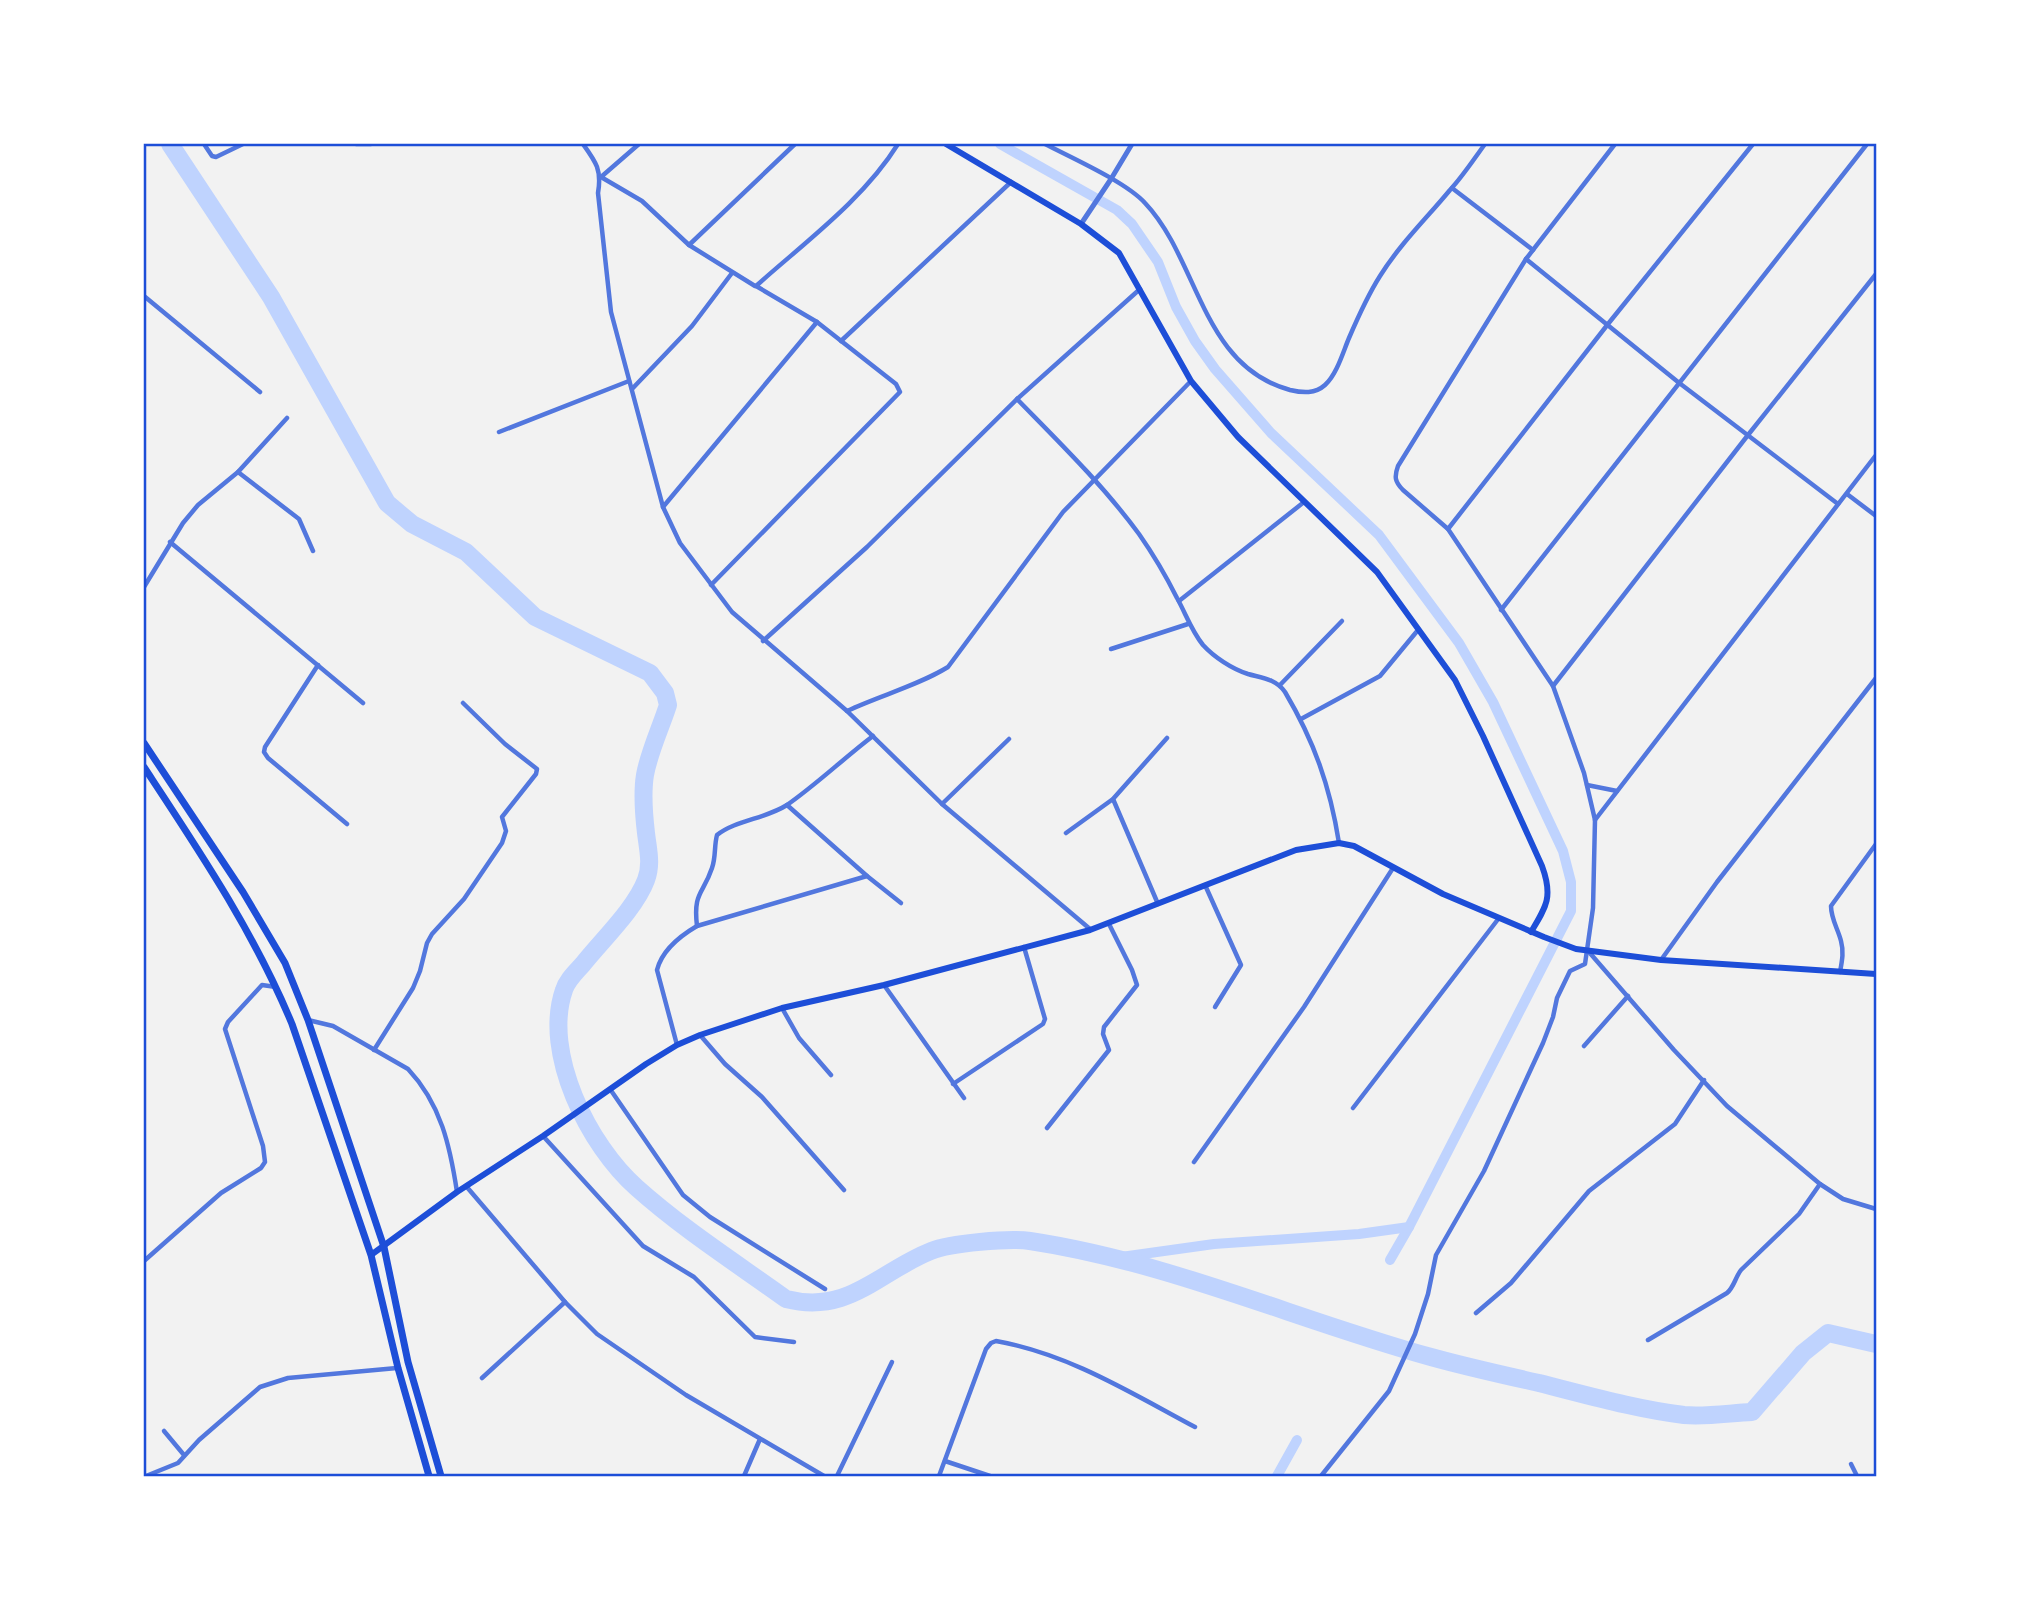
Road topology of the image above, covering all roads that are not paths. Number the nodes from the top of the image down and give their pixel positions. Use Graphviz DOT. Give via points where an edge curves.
graph roads {
  1 [pos="204,144"];
  2 [pos="243,144"];
  3 [pos="356,144"];
  4 [pos="372,144"];
  5 [pos="583,144"];
  6 [pos="639,144"];
  7 [pos="795,144"];
  8 [pos="898,144"];
  9 [pos="946,144"];
  10 [pos="1045,144"];
  11 [pos="1132,144"];
  12 [pos="1485,144"];
  13 [pos="1615,144"];
  14 [pos="1753,144"];
  15 [pos="1867,144"];
  16 [pos="601,177"];
  17 [pos="1011,182"];
  18 [pos="1109,182"];
  19 [pos="1452,188"];
  20 [pos="1081,224"];
  21 [pos="689,245"];
  22 [pos="1533,250"];
  23 [pos="1526,259"];
  24 [pos="732,273"];
  25 [pos="1877,274"];
  26 [pos="756,286"];
  27 [pos="1140,288"];
  28 [pos="144,296"];
  29 [pos="817,322"];
  30 [pos="1608,324"];
  31 [pos="841,341"];
  32 [pos="629,381"];
  33 [pos="1191,382"];
  34 [pos="1678,382"];
  35 [pos="632,390"];
  36 [pos="260,392"];
  37 [pos="1017,399"];
  38 [pos="287,418"];
  39 [pos="499,432"];
  40 [pos="1748,435"];
  41 [pos="1877,455"];
  42 [pos="238,472"];
  43 [pos="1094,478"];
  44 [pos="1847,494"];
  45 [pos="1305,501"];
  46 [pos="1838,504"];
  47 [pos="663,507"];
  48 [pos="1877,516"];
  49 [pos="1448,528"];
  50 [pos="170,542"];
  51 [pos="313,551"];
  52 [pos="711,584"];
  53 [pos="144,587"];
  54 [pos="1179,601"];
  55 [pos="1501,610"];
  56 [pos="1342,621"];
  57 [pos="1188,624"];
  58 [pos="1418,630"];
  59 [pos="763,640"];
  60 [pos="1111,649"];
  61 [pos="318,665"];
  62 [pos="1877,678"];
  63 [pos="1280,685"];
  64 [pos="1553,686"];
  65 [pos="363,703"];
  66 [pos="463,703"];
  67 [pos="847,711"];
  68 [pos="1301,719"];
  69 [pos="873,736"];
  70 [pos="1167,738"];
  71 [pos="1009,739"];
  72 [pos="144,743"];
  73 [pos="144,767"];
  74 [pos="1587,785"];
  75 [pos="1617,791"];
  76 [pos="1113,799"];
  77 [pos="942,804"];
  78 [pos="787,805"];
  79 [pos="1595,820"];
  80 [pos="347,824"];
  81 [pos="1066,833"];
  82 [pos="1339,843"];
  83 [pos="1877,844"];
  84 [pos="1393,868"];
  85 [pos="867,876"];
  86 [pos="1205,885"];
  87 [pos="901,903"];
  88 [pos="1158,904"];
  89 [pos="1500,917"];
  90 [pos="1109,924"];
  91 [pos="697,926"];
  92 [pos="1090,930"];
  93 [pos="1531,932"];
  94 [pos="1024,947"];
  95 [pos="1588,951"];
  96 [pos="1661,960"];
  97 [pos="1840,972"];
  98 [pos="1877,974"];
  99 [pos="884,985"];
  100 [pos="277,987"];
  101 [pos="1628,996"];
  102 [pos="1215,1007"];
  103 [pos="782,1008"];
  104 [pos="308,1020"];
  105 [pos="700,1035"];
  106 [pos="677,1045"];
  107 [pos="1584,1046"];
  108 [pos="374,1050"];
  109 [pos="831,1074"];
  110 [pos="1704,1080"];
  111 [pos="953,1084"];
  112 [pos="610,1088"];
  113 [pos="964,1098"];
  114 [pos="1353,1108"];
  115 [pos="1047,1128"];
  116 [pos="543,1136"];
  117 [pos="1194,1162"];
  118 [pos="1820,1184"];
  119 [pos="466,1186"];
  120 [pos="844,1190"];
  121 [pos="457,1192"];
  122 [pos="1877,1209"];
  123 [pos="384,1247"];
  124 [pos="371,1255"];
  125 [pos="144,1261"];
  126 [pos="825,1289"];
  127 [pos="565,1302"];
  128 [pos="1476,1313"];
  129 [pos="1648,1340"];
  130 [pos="794,1342"];
  131 [pos="892,1362"];
  132 [pos="398,1368"];
  133 [pos="482,1378"];
  134 [pos="1195,1427"];
  135 [pos="164,1431"];
  136 [pos="760,1439"];
  137 [pos="184,1455"];
  138 [pos="945,1461"];
  139 [pos="1851,1464"];
  140 [pos="146,1476"];
  141 [pos="429,1476"];
  142 [pos="441,1476"];
  143 [pos="744,1476"];
  144 [pos="824,1476"];
  145 [pos="837,1476"];
  146 [pos="939,1476"];
  147 [pos="990,1476"];
  148 [pos="1321,1476"];
  149 [pos="1857,1476"];
  1 -- 2 [label="street" via="216,157"];
  3 -- 4 [label="street"];
  5 -- 16 [label="street"];
  6 -- 16 [label="street"];
  7 -- 21 [label="street"];
  8 -- 26 [label="street" via="846,206"];
  9 -- 17 [label="main road"];
  10 -- 18 [label="street"];
  11 -- 18 [label="street"];
  12 -- 19 [label="street"];
  13 -- 22 [label="street"];
  14 -- 30 [label="street"];
  15 -- 34 [label="street"];
  16 -- 21 [label="street" via="642,201"];
  16 -- 32 [label="street" via="598,193 606,279"];
  17 -- 20 [label="main road"];
  17 -- 31 [label="street"];
  18 -- 19 [label="street" via="1145,202 1170,237 1211,323 1231,349 1267,382 1305,393 1326,385 1378,278 1402,243"];
  18 -- 20 [label="street"];
  19 -- 22 [label="street"];
  20 -- 27 [label="main road" via="1119,253"];
  21 -- 24 [label="street"];
  22 -- 23 [label="street"];
  23 -- 30 [label="street"];
  23 -- 49 [label="street" via="1394,475 1403,491"];
  24 -- 26 [label="street"];
  24 -- 35 [label="street" via="692,326"];
  25 -- 40 [label="street"];
  26 -- 29 [label="street"];
  27 -- 33 [label="main road"];
  27 -- 37 [label="street"];
  28 -- 36 [label="street"];
  29 -- 31 [label="street"];
  29 -- 47 [label="street"];
  30 -- 34 [label="street"];
  30 -- 49 [label="street"];
  31 -- 52 [label="street" via="900,392"];
  32 -- 35 [label="street"];
  32 -- 39 [label="street"];
  33 -- 43 [label="street"];
  33 -- 45 [label="main road" via="1238,437"];
  34 -- 40 [label="street"];
  34 -- 55 [label="street"];
  35 -- 47 [label="street"];
  37 -- 43 [label="street"];
  37 -- 59 [label="street" via="867,547"];
  38 -- 42 [label="street"];
  40 -- 46 [label="street"];
  40 -- 64 [label="street"];
  41 -- 44 [label="street"];
  42 -- 50 [label="street" via="198,505"];
  42 -- 51 [label="street" via="299,519"];
  43 -- 54 [label="street" via="1138,534"];
  43 -- 67 [label="street" via="1063,512 948,667 925,681"];
  44 -- 46 [label="street"];
  44 -- 48 [label="street"];
  45 -- 54 [label="street"];
  45 -- 58 [label="main road" via="1377,572"];
  46 -- 75 [label="street"];
  47 -- 52 [label="street" via="680,543"];
  49 -- 55 [label="street"];
  50 -- 53 [label="street"];
  50 -- 61 [label="street"];
  52 -- 59 [label="street" via="732,612"];
  54 -- 57 [label="street"];
  55 -- 64 [label="street"];
  56 -- 63 [label="street"];
  57 -- 60 [label="street"];
  57 -- 63 [label="street" via="1204,646 1227,663"];
  58 -- 68 [label="street" via="1380,676"];
  58 -- 93 [label="main road" via="1455,680 1542,866 1548,898"];
  59 -- 67 [label="street"];
  61 -- 65 [label="street"];
  61 -- 80 [label="street" via="264,752"];
  62 -- 96 [label="street"];
  63 -- 68 [label="street"];
  64 -- 74 [label="street"];
  66 -- 108 [label="street" via="535,767 536,774 502,817 506,831 502,843 464,899 432,934 412,988"];
  67 -- 69 [label="street"];
  68 -- 82 [label="street" via="1333,805"];
  69 -- 77 [label="street"];
  69 -- 78 [label="street"];
  70 -- 76 [label="street"];
  71 -- 77 [label="street"];
  72 -- 104 [label="main road" via="243,892 285,963"];
  73 -- 100 [label="main road" via="231,903"];
  74 -- 75 [label="street"];
  74 -- 79 [label="street"];
  75 -- 79 [label="street"];
  76 -- 81 [label="street"];
  76 -- 88 [label="street"];
  77 -- 92 [label="street"];
  78 -- 85 [label="street"];
  78 -- 91 [label="street" via="716,835 711,870 695,909"];
  79 -- 95 [label="street"];
  82 -- 84 [label="main road" via="1354,846"];
  82 -- 86 [label="main road" via="1280,855"];
  83 -- 97 [label="street" via="1831,906 1842,943"];
  84 -- 89 [label="main road"];
  84 -- 117 [label="street" via="1304,1007"];
  85 -- 87 [label="street"];
  85 -- 91 [label="street"];
  86 -- 88 [label="main road"];
  86 -- 102 [label="street" via="1241,965"];
  88 -- 90 [label="main road"];
  89 -- 93 [label="main road"];
  89 -- 114 [label="street"];
  90 -- 92 [label="main road"];
  90 -- 115 [label="street" via="1137,985 1104,1027 1109,1050"];
  91 -- 106 [label="street" via="667,950 657,970"];
  92 -- 94 [label="main road"];
  93 -- 95 [label="main road"];
  94 -- 99 [label="main road"];
  94 -- 111 [label="street" via="1043,1024"];
  95 -- 96 [label="main road"];
  95 -- 101 [label="street"];
  95 -- 148 [label="street" via="1585,964 1570,971 1565,980 1543,1043 1484,1171 1439,1248 1429,1294 1389,1391"];
  96 -- 97 [label="main road"];
  97 -- 98 [label="main road"];
  99 -- 103 [label="main road"];
  99 -- 111 [label="street"];
  100 -- 124 [label="main road"];
  100 -- 125 [label="street" via="262,985 225,1028 265,1162 221,1193"];
  101 -- 107 [label="street"];
  101 -- 110 [label="street"];
  103 -- 105 [label="main road"];
  103 -- 109 [label="street" via="799,1038"];
  104 -- 108 [label="street" via="333,1026"];
  104 -- 123 [label="main road"];
  105 -- 106 [label="main road"];
  105 -- 120 [label="street"];
  106 -- 112 [label="main road"];
  108 -- 121 [label="street" via="408,1069 431,1099 450,1147"];
  110 -- 118 [label="street" via="1727,1106"];
  110 -- 128 [label="street" via="1675,1124 1589,1191 1511,1283"];
  111 -- 113 [label="street"];
  112 -- 116 [label="main road"];
  112 -- 126 [label="street" via="683,1195"];
  116 -- 119 [label="main road"];
  116 -- 130 [label="street" via="643,1246 694,1278 755,1336"];
  118 -- 122 [label="street" via="1843,1199"];
  118 -- 129 [label="street" via="1799,1214 1745,1265 1727,1293"];
  119 -- 121 [label="main road"];
  119 -- 127 [label="street"];
  121 -- 123 [label="main road"];
  123 -- 124 [label="main road"];
  123 -- 142 [label="main road" via="408,1362"];
  124 -- 132 [label="main road"];
  127 -- 133 [label="street"];
  127 -- 136 [label="street" via="597,1334"];
  131 -- 145 [label="street"];
  132 -- 137 [label="street" via="289,1378 260,1387"];
  132 -- 141 [label="main road"];
  134 -- 138 [label="street" via="1080,1366 996,1341 986,1349"];
  135 -- 137 [label="street"];
  136 -- 143 [label="street"];
  136 -- 144 [label="street"];
  137 -- 140 [label="street" via="178,1464"];
  138 -- 146 [label="street"];
  138 -- 147 [label="street"];
  139 -- 149 [label="street"];
}
